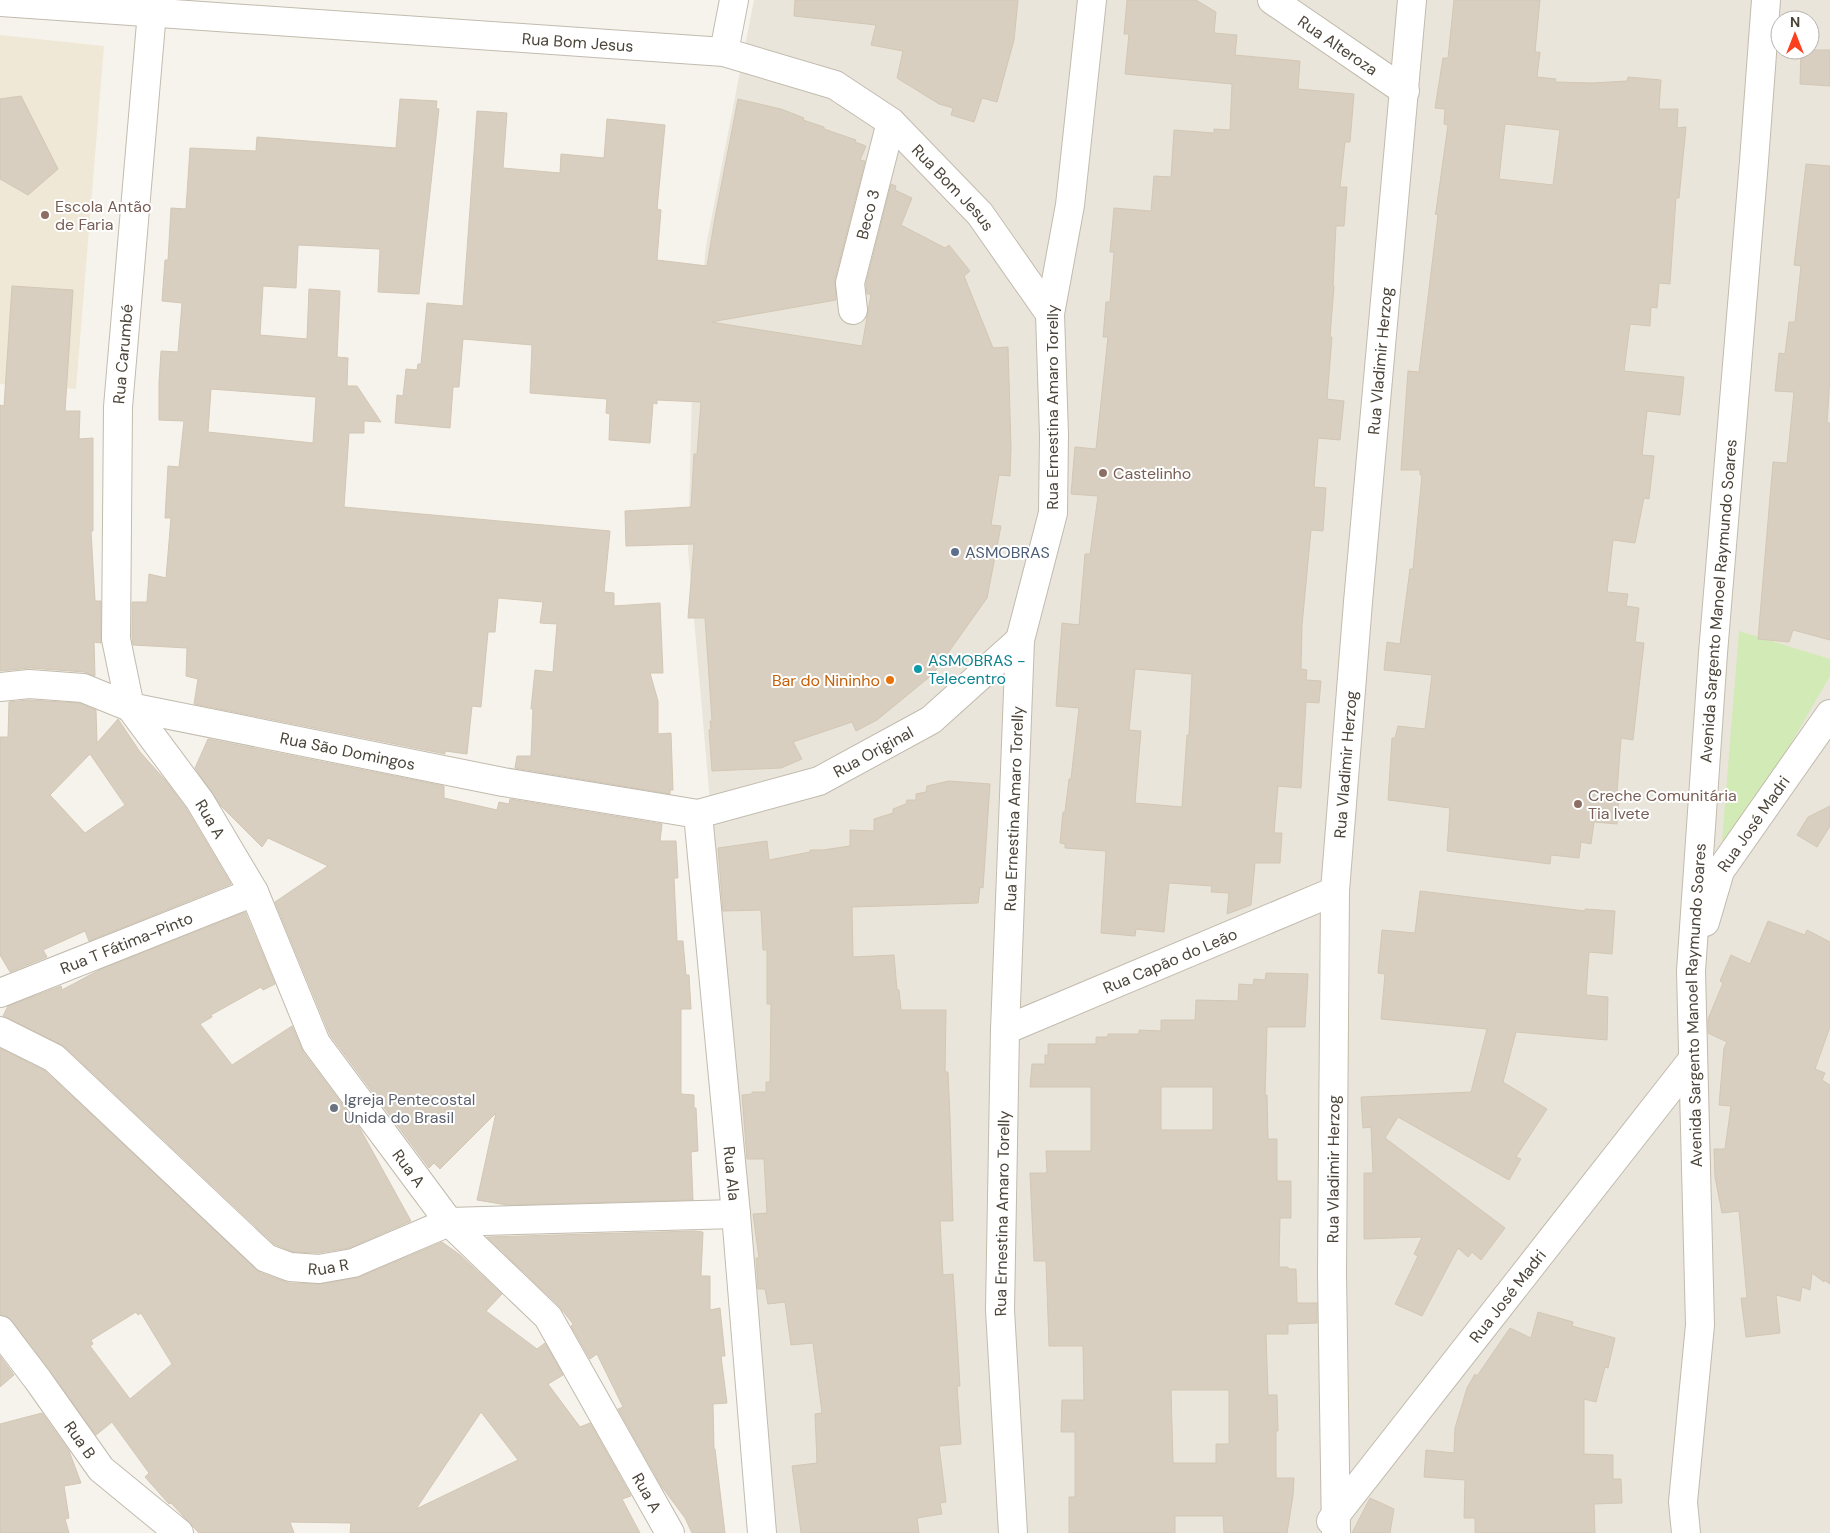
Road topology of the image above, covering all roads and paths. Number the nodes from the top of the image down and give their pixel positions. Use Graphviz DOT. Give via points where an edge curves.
graph roads {
  1 [pos="734,0"];
  2 [pos="1092,0"];
  3 [pos="1272,0"];
  4 [pos="1412,0"];
  5 [pos="1766,0"];
  6 [pos="0,2"];
  7 [pos="153,7"];
  8 [pos="724,52"];
  9 [pos="1404,91"];
  10 [pos="891,122"];
  11 [pos="853,310"];
  12 [pos="1050,314"];
  13 [pos="1020,640"];
  14 [pos="0,687"];
  15 [pos="130,707"];
  16 [pos="1830,714"];
  17 [pos="698,814"];
  18 [pos="1335,891"];
  19 [pos="254,892"];
  20 [pos="1691,971"];
  21 [pos="0,993"];
  22 [pos="1005,1030"];
  23 [pos="0,1031"];
  24 [pos="1693,1059"];
  25 [pos="736,1214"];
  26 [pos="449,1222"];
  27 [pos="0,1330"];
  28 [pos="1331,1527"];
  29 [pos="179,1533"];
  30 [pos="670,1533"];
  31 [pos="762,1533"];
  32 [pos="1013,1533"];
  33 [pos="1686,1533"];
  1 -- 8 [label="street"];
  2 -- 12 [label="street, Rua Ernestina Amaro Torelly" via="1070,205"];
  3 -- 9 [label="street, Rua Alteroza"];
  4 -- 9 [label="street, Rua Vladimir Herzog"];
  5 -- 20 [label="street, Avenida Sargento Manoel Raymundo Soares" via="1713,652"];
  6 -- 7 [label="street, Rua Bom Jesus"];
  7 -- 8 [label="street, Rua Bom Jesus"];
  7 -- 15 [label="street, Rua Carumbé" via="118,407 116,639"];
  8 -- 10 [label="street, Rua Bom Jesus" via="835,85"];
  9 -- 18 [label="street, Rua Vladimir Herzog"];
  10 -- 11 [label="street, Beco 3" via="850,283"];
  10 -- 12 [label="street, Rua Bom Jesus" via="980,214"];
  12 -- 13 [label="street, Rua Ernestina Amaro Torelly" via="1053,512"];
  13 -- 17 [label="street, Rua Original" via="931,720 818,782"];
  13 -- 22 [label="street, Rua Ernestina Amaro Torelly"];
  14 -- 15 [label="street, Rua São Domingos" via="29,684 83,688"];
  15 -- 17 [label="street, Rua São Domingos" via="503,782"];
  15 -- 19 [label="street, Rua A" via="200,801"];
  16 -- 20 [label="street, Rua José Madri" via="1720,871"];
  17 -- 25 [label="street, Rua Ala"];
  18 -- 22 [label="street, Rua Capão do Leão"];
  18 -- 28 [label="street, Rua Vladimir Herzog"];
  19 -- 21 [label="street, Rua T Fátima-Pinto"];
  19 -- 26 [label="street, Rua A" via="316,1043"];
  20 -- 24 [label="street, Avenida Sargento Manoel Raymundo Soares"];
  22 -- 32 [label="street, Rua Ernestina Amaro Torelly" via="1000,1310"];
  23 -- 26 [label="street, Rua R" via="54,1058 266,1258 290,1267 319,1269 353,1263"];
  24 -- 28 [label="street, Rua José Madri"];
  24 -- 33 [label="street, Avenida Sargento Manoel Raymundo Soares" via="1700,1325 1683,1502"];
  25 -- 26 [label="street, Rua R"];
  25 -- 31 [label="street, Rua Ala"];
  26 -- 30 [label="street, Rua A" via="548,1317"];
  27 -- 29 [label="street, Rua B" via="101,1469"];
}
